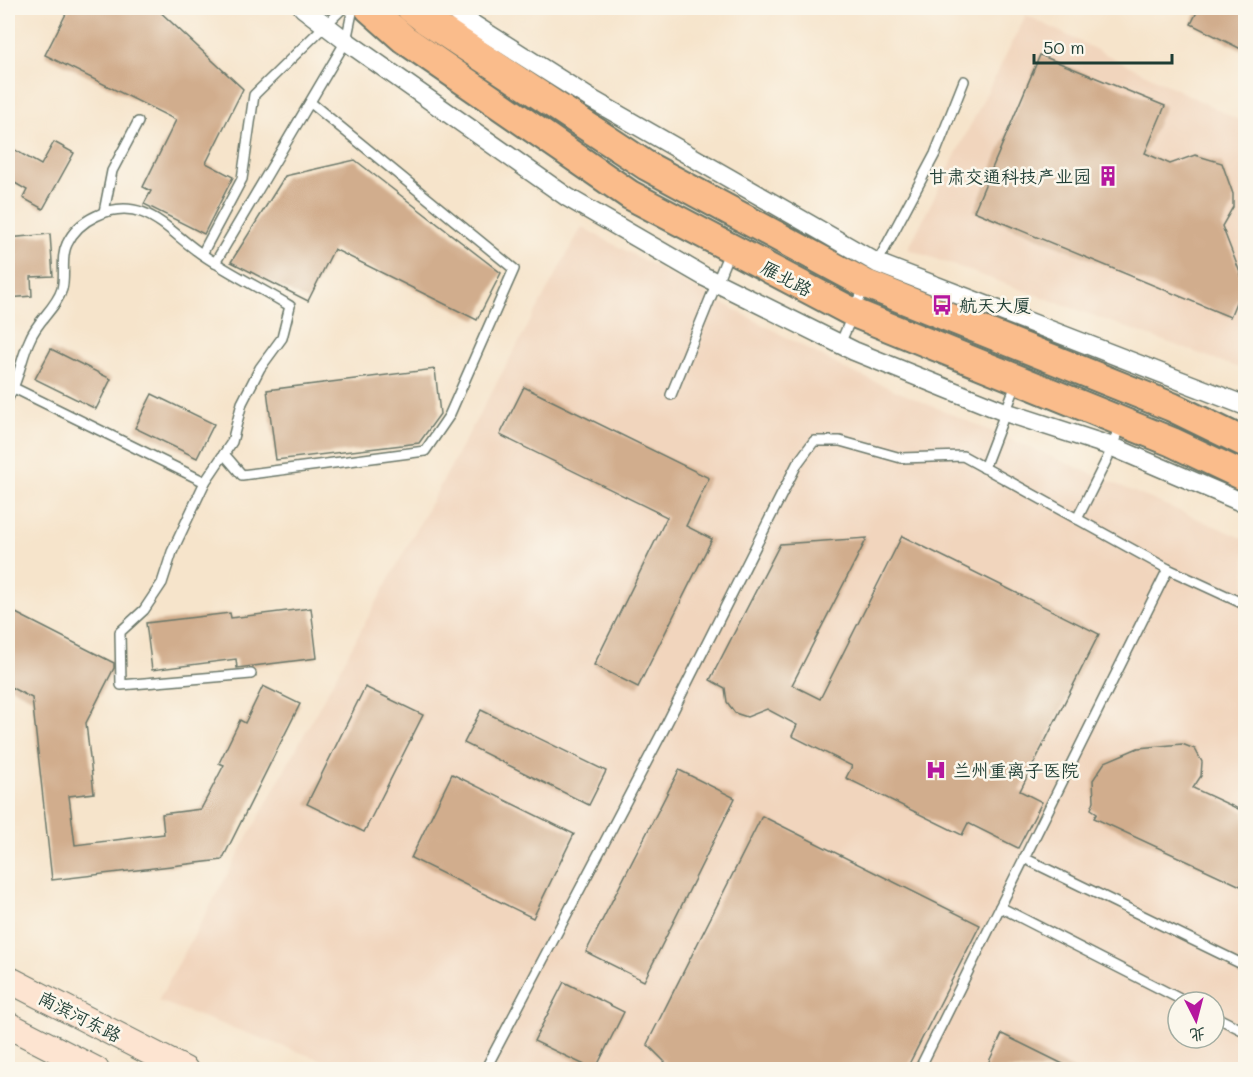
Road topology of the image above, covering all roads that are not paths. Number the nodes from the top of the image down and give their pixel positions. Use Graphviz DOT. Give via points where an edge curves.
graph roads {
  1 [pos="303,8"];
  2 [pos="343,8"];
  3 [pos="353,8"];
  4 [pos="369,8"];
  5 [pos="411,8"];
  6 [pos="452,8"];
  7 [pos="326,26"];
  8 [pos="346,41"];
  9 [pos="964,81"];
  10 [pos="311,103"];
  11 [pos="138,122"];
  12 [pos="104,212"];
  13 [pos="731,248"];
  14 [pos="202,254"];
  15 [pos="215,263"];
  16 [pos="871,273"];
  17 [pos="717,283"];
  18 [pos="854,313"];
  19 [pos="840,344"];
  20 [pos="1017,380"];
  21 [pos="14,387"];
  22 [pos="670,394"];
  23 [pos="8,399"];
  24 [pos="1245,406"];
  25 [pos="1005,412"];
  26 [pos="1117,434"];
  27 [pos="1245,443"];
  28 [pos="224,454"];
  29 [pos="984,468"];
  30 [pos="1245,477"];
  31 [pos="205,482"];
  32 [pos="1245,504"];
  33 [pos="1077,519"];
  34 [pos="1168,569"];
  35 [pos="1245,605"];
  36 [pos="251,674"];
  37 [pos="1024,858"];
  38 [pos="1000,907"];
  39 [pos="1245,966"];
  40 [pos="8,979"];
  41 [pos="1166,992"];
  42 [pos="1226,1022"];
  43 [pos="8,1025"];
  44 [pos="1245,1032"];
  45 [pos="96,1070"];
  46 [pos="185,1070"];
  47 [pos="485,1070"];
  48 [pos="919,1070"];
  1 -- 7 [label="street"];
  2 -- 7 [label="lane"];
  3 -- 8 [label="lane"];
  4 -- 13 [label="main road, 雁北路" via="404,39 630,195"];
  5 -- 16 [label="main road, 雁北路" via="646,166"];
  6 -- 16 [label="street"];
  7 -- 8 [label="street"];
  7 -- 14 [label="lane" via="254,95 242,179"];
  8 -- 10 [label="lane"];
  8 -- 17 [label="street" via="567,197"];
  9 -- 16 [label="lane" via="935,154"];
  10 -- 15 [label="lane"];
  10 -- 28 [label="lane" via="514,269 449,416 425,451 242,475"];
  11 -- 12 [label="lane" via="112,171"];
  12 -- 14 [label="lane" via="145,212"];
  12 -- 21 [label="lane" via="86,221 66,245 61,292 30,338"];
  13 -- 17 [label="lane"];
  13 -- 18 [label="main road, 雁北路"];
  14 -- 15 [label="lane"];
  15 -- 28 [label="lane" via="290,306 282,338 246,394 232,442"];
  16 -- 18 [label="lane"];
  16 -- 24 [label="street"];
  16 -- 27 [label="main road, 雁北路"];
  17 -- 19 [label="street"];
  17 -- 22 [label="lane"];
  18 -- 19 [label="lane"];
  18 -- 20 [label="main road, 雁北路"];
  19 -- 25 [label="street"];
  20 -- 25 [label="lane"];
  20 -- 26 [label="main road, 雁北路"];
  21 -- 23 [label="lane"];
  21 -- 31 [label="lane"];
  25 -- 26 [label="street"];
  25 -- 29 [label="lane"];
  26 -- 30 [label="main road, 雁北路"];
  26 -- 32 [label="street"];
  26 -- 33 [label="lane"];
  28 -- 31 [label="lane"];
  29 -- 33 [label="lane"];
  29 -- 47 [label="lane" via="963,456 901,459 840,441 814,441 797,464 664,729"];
  31 -- 36 [label="lane" via="162,583 144,610 120,632 121,686"];
  33 -- 34 [label="lane"];
  34 -- 35 [label="lane"];
  34 -- 37 [label="lane"];
  37 -- 38 [label="lane"];
  37 -- 39 [label="lane"];
  38 -- 41 [label="lane"];
  38 -- 48 [label="lane"];
  40 -- 46 [label="main road, 南滨河东路"];
  42 -- 44 [label="lane"];
  43 -- 45 [label="main road"];
}
